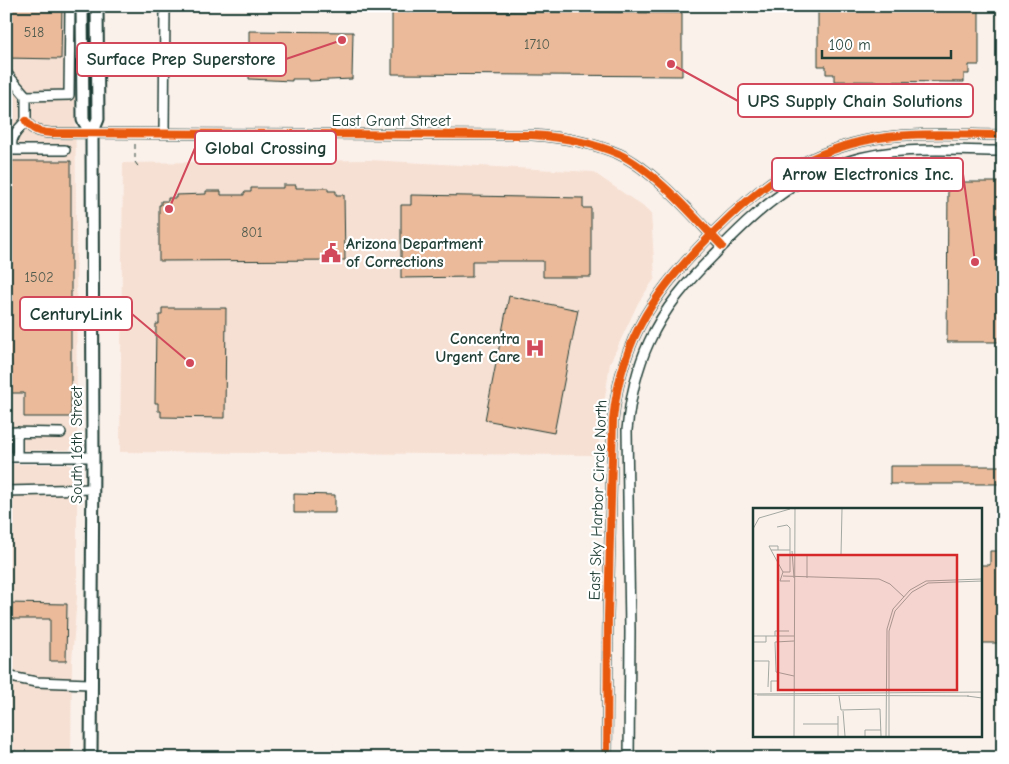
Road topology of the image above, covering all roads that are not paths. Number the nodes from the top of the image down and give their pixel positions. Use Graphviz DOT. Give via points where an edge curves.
graph roads {
  1 [pos="70,6"];
  2 [pos="82,6"];
  3 [pos="97,6"];
  4 [pos="165,6"];
  5 [pos="6,73"];
  6 [pos="26,96"];
  7 [pos="26,121"];
  8 [pos="164,132"];
  9 [pos="92,133"];
  10 [pos="1003,135"];
  11 [pos="66,150"];
  12 [pos="1003,151"];
  13 [pos="812,158"];
  14 [pos="780,194"];
  15 [pos="711,235"];
  16 [pos="722,246"];
  17 [pos="6,432"];
  18 [pos="17,432"];
  19 [pos="61,433"];
  20 [pos="6,457"];
  21 [pos="17,457"];
  22 [pos="93,457"];
  23 [pos="93,489"];
  24 [pos="6,492"];
  25 [pos="6,676"];
  26 [pos="90,684"];
  27 [pos="91,758"];
  28 [pos="607,758"];
  29 [pos="629,758"];
  1 -- 6 [label="street" via="70,95"];
  2 -- 9 [label="main road, South 16th Street" via="83,120"];
  3 -- 9 [label="main road, South 16th Street" via="98,119"];
  4 -- 8 [label="street"];
  5 -- 6 [label="street"];
  6 -- 7 [label="street"];
  7 -- 9 [label="street, East Grant Street" via="30,128 42,132"];
  7 -- 11 [label="street" via="12,137 13,150"];
  8 -- 9 [label="street, East Grant Street"];
  8 -- 15 [label="street, East Grant Street" via="532,135 572,139 598,146 634,163"];
  9 -- 22 [label="main road, South 16th Street"];
  10 -- 13 [label="street, East Sky Harbor Circle North" via="893,136 850,144"];
  12 -- 14 [label="street, East Sky Harbor Circle North" via="900,151 874,155 822,171"];
  13 -- 14 [label="street" via="807,167 786,183"];
  13 -- 15 [label="street, East Sky Harbor Circle North" via="760,189"];
  14 -- 16 [label="street, East Sky Harbor Circle North"];
  15 -- 16 [label="street, East Grant Street"];
  15 -- 28 [label="street, East Sky Harbor Circle North" via="674,274 652,304 635,334 617,388 612,441"];
  16 -- 29 [label="street, East Sky Harbor Circle North" via="680,291 662,317 643,357 631,400 627,446"];
  17 -- 18 [label="street"];
  18 -- 19 [label="street"];
  18 -- 21 [label="street"];
  20 -- 21 [label="street"];
  21 -- 22 [label="street"];
  22 -- 23 [label="main road, South 16th Street"];
  23 -- 24 [label="street"];
  23 -- 26 [label="main road, South 16th Street"];
  25 -- 26 [label="street" via="36,682"];
  26 -- 27 [label="main road, South 16th Street"];
}
